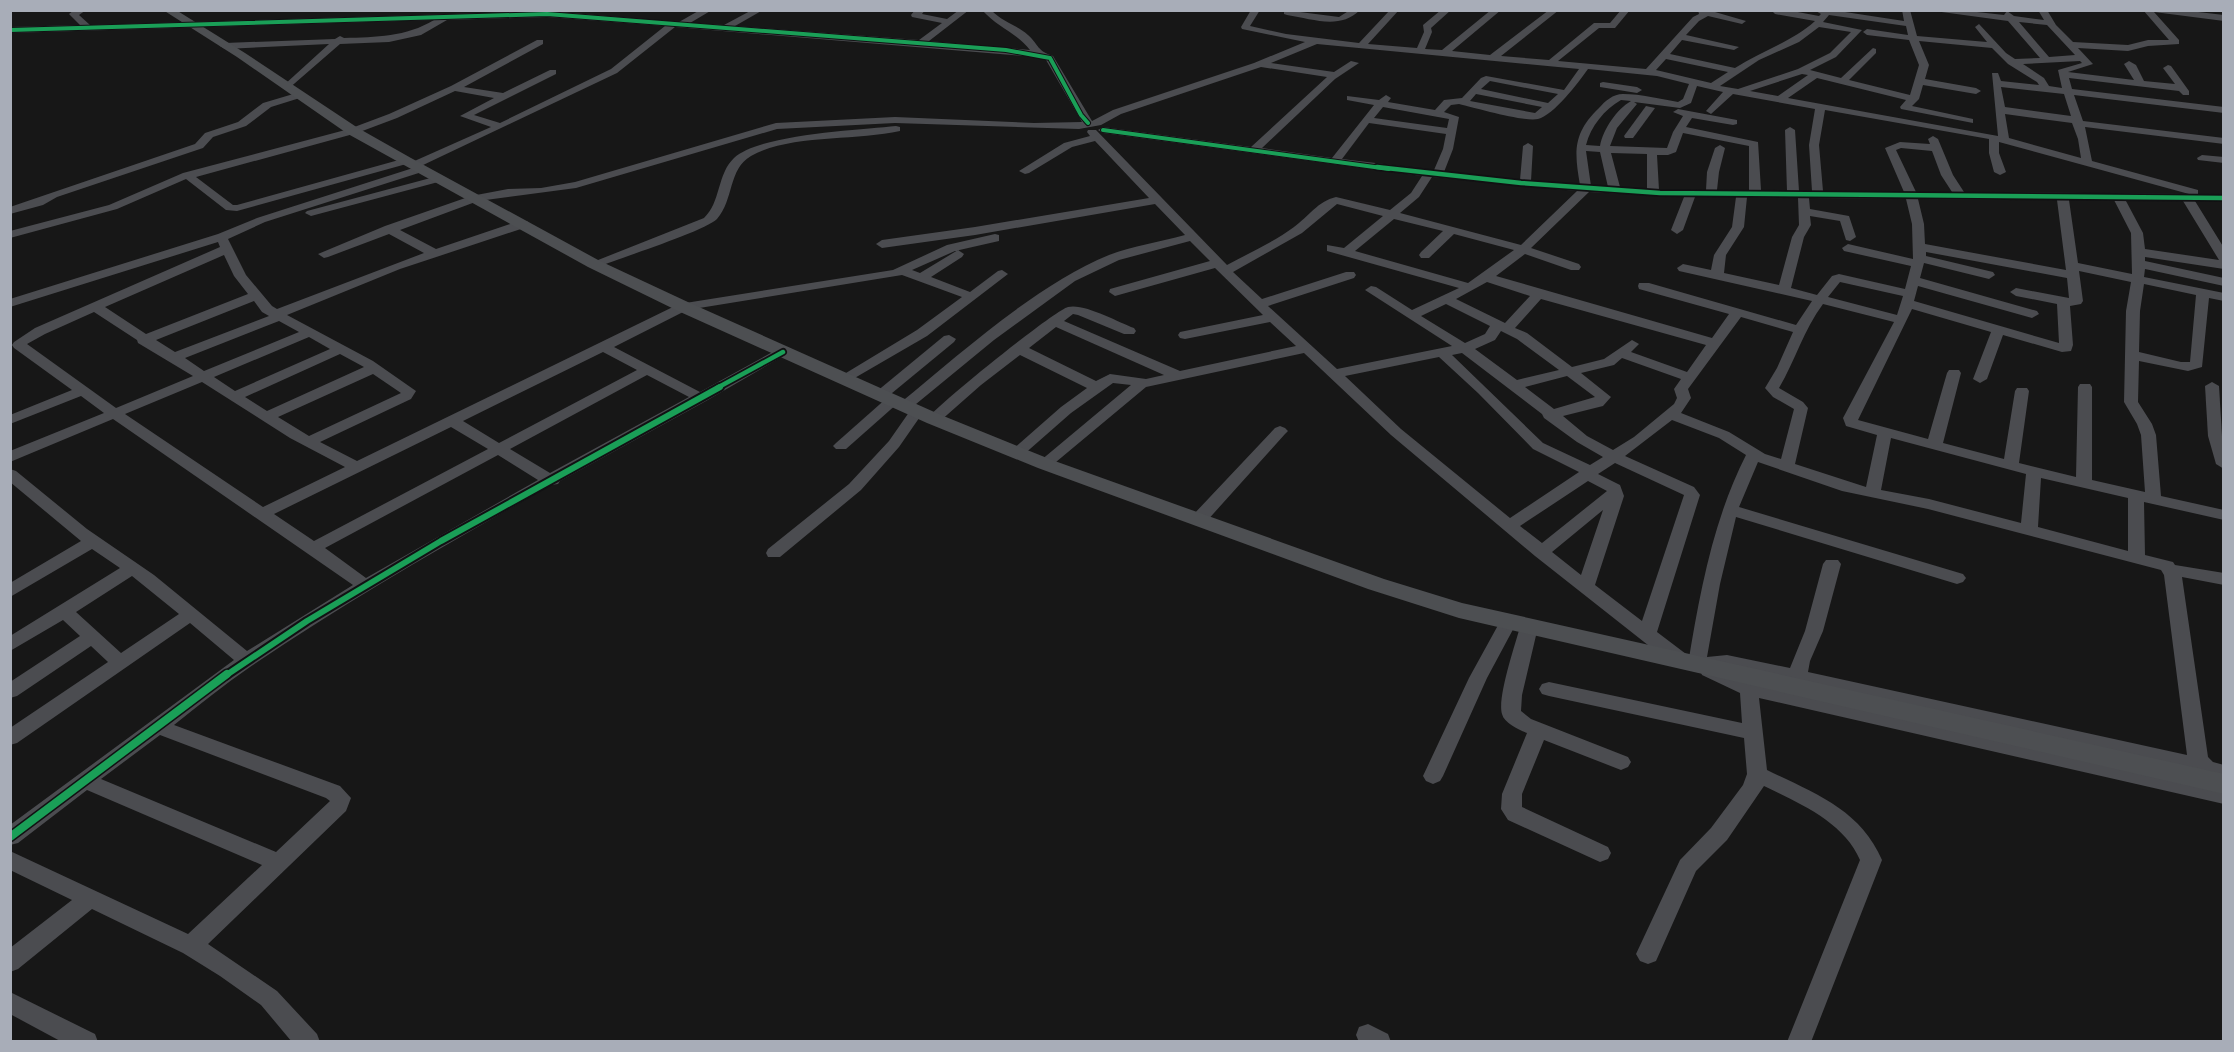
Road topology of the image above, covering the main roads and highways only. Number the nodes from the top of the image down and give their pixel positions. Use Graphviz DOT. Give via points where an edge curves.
graph roads {
  1 [pos="168,10"];
  2 [pos="2223,784"];
  1 -- 2 [label="main road" via="353,131 594,264 783,352 1045,464 1416,598"];
}
